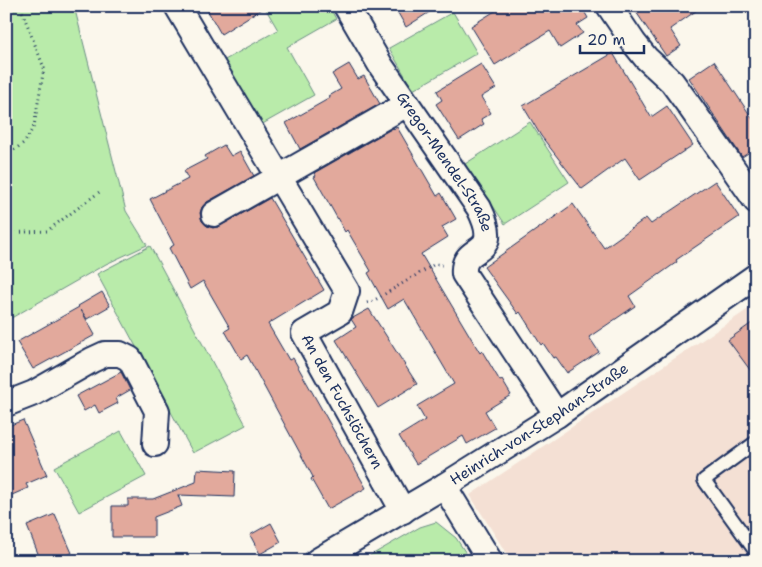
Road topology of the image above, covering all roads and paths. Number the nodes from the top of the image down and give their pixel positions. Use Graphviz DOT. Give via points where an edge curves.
graph roads {
  1 [pos="20,6"];
  2 [pos="177,6"];
  3 [pos="346,6"];
  4 [pos="609,6"];
  5 [pos="407,104"];
  6 [pos="6,156"];
  7 [pos="279,177"];
  8 [pos="102,190"];
  9 [pos="756,201"];
  10 [pos="214,214"];
  11 [pos="6,233"];
  12 [pos="463,266"];
  13 [pos="756,276"];
  14 [pos="340,312"];
  15 [pos="6,404"];
  16 [pos="557,415"];
  17 [pos="756,442"];
  18 [pos="155,444"];
  19 [pos="444,486"];
  20 [pos="403,511"];
  21 [pos="756,552"];
  22 [pos="317,561"];
  23 [pos="490,561"];
  1 -- 6 [label="path" via="44,68 34,126 25,142"];
  2 -- 7 [label="street"];
  3 -- 5 [label="street, Gregor-Mendel-Straße"];
  4 -- 9 [label="street" via="646,58 672,82"];
  5 -- 7 [label="street"];
  5 -- 12 [label="street, Gregor-Mendel-Straße" via="487,224 486,244"];
  7 -- 10 [label="street"];
  7 -- 14 [label="street" via="347,291"];
  8 -- 11 [label="path" via="47,231"];
  12 -- 14 [label="path" via="435,264 373,301"];
  12 -- 16 [label="street" via="470,284"];
  13 -- 16 [label="street, Heinrich-von-Stephan-Straße"];
  14 -- 20 [label="street, An den Fuchslöchern" via="304,334"];
  15 -- 18 [label="street" via="34,393 105,354 120,354 130,360 157,411"];
  16 -- 19 [label="street, Heinrich-von-Stephan-Straße"];
  17 -- 21 [label="lane" via="704,480"];
  19 -- 20 [label="street, Heinrich-von-Stephan-Straße"];
  19 -- 23 [label="street"];
  20 -- 22 [label="street, Heinrich-von-Stephan-Straße"];
}
